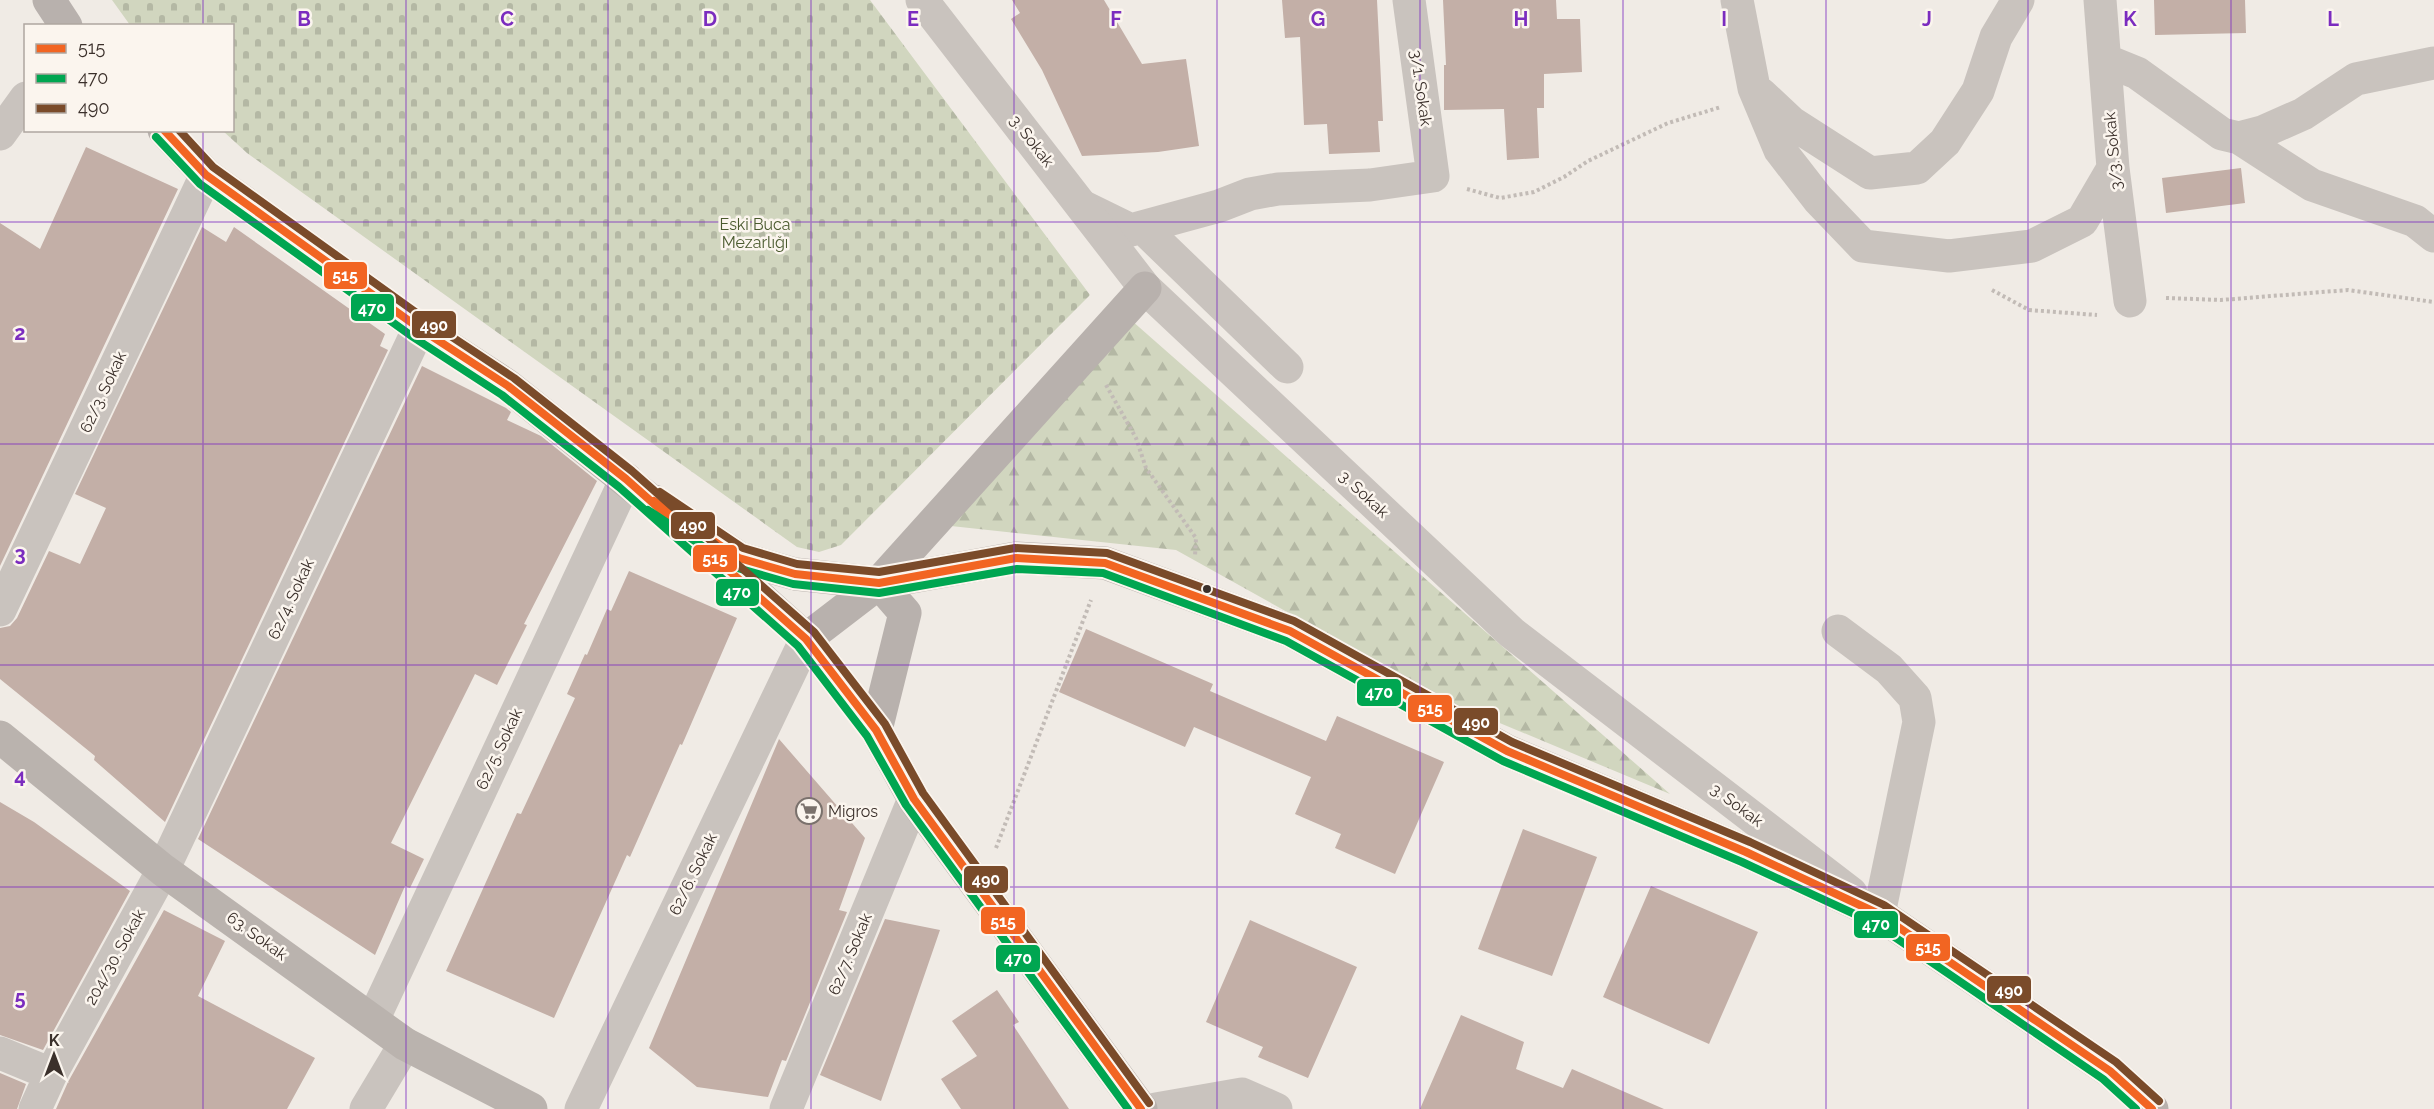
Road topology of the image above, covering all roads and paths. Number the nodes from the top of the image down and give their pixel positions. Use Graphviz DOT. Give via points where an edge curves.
graph roads {
  1 [pos="49,0"];
  2 [pos="922,0"];
  3 [pos="1409,0"];
  4 [pos="1737,0"];
  5 [pos="2019,0"];
  6 [pos="2100,0"];
  7 [pos="65,24"];
  8 [pos="1748,55"];
  9 [pos="2105,60"];
  10 [pos="2434,63"];
  11 [pos="1754,88"];
  12 [pos="24,101"];
  13 [pos="166,132"];
  14 [pos="0,134"];
  15 [pos="2239,138"];
  16 [pos="2113,168"];
  17 [pos="206,175"];
  18 [pos="1433,176"];
  19 [pos="1082,206"];
  20 [pos="1142,227"];
  21 [pos="2434,236"];
  22 [pos="1949,256"];
  23 [pos="1145,288"];
  24 [pos="2130,301"];
  25 [pos="2434,302"];
  26 [pos="418,328"];
  27 [pos="1082,358"];
  28 [pos="1287,367"];
  29 [pos="626,479"];
  30 [pos="654,501"];
  31 [pos="1105,563"];
  32 [pos="879,583"];
  33 [pos="1193,595"];
  34 [pos="0,610"];
  35 [pos="1838,630"];
  36 [pos="806,639"];
  37 [pos="876,730"];
  38 [pos="0,737"];
  39 [pos="914,799"];
  40 [pos="163,870"];
  41 [pos="981,889"];
  42 [pos="1879,914"];
  43 [pos="373,1020"];
  44 [pos="405,1044"];
  45 [pos="0,1053"];
  46 [pos="51,1074"];
  47 [pos="35,1109"];
  48 [pos="366,1109"];
  49 [pos="531,1109"];
  50 [pos="581,1109"];
  51 [pos="786,1109"];
  52 [pos="1141,1109"];
  53 [pos="1156,1109"];
  54 [pos="1276,1109"];
  55 [pos="2152,1109"];
  1 -- 7 [label="main road"];
  2 -- 19 [label="street, 3. Sokak"];
  3 -- 18 [label="street, 3/1. Sokak"];
  4 -- 8 [label="street"];
  5 -- 11 [label="street" via="1996,37 1978,91 1945,142 1917,168 1870,173 1792,123"];
  6 -- 9 [label="street, 3/3. Sokak"];
  8 -- 11 [label="street"];
  8 -- 18 [label="path" via="1734,95 1720,107 1668,123 1534,192 1500,198"];
  9 -- 15 [label="street" via="2137,73 2222,134"];
  9 -- 16 [label="street, 3/3. Sokak"];
  10 -- 15 [label="street" via="2356,80 2303,114"];
  11 -- 22 [label="street" via="1780,150 1818,199 1863,246"];
  12 -- 14 [label="street"];
  13 -- 17 [label="main road"];
  15 -- 21 [label="street" via="2312,185 2415,221"];
  16 -- 22 [label="street" via="2082,221 2032,246"];
  16 -- 24 [label="street, 3/3. Sokak"];
  17 -- 26 [label="main road"];
  17 -- 34 [label="street, 62/3. Sokak"];
  18 -- 20 [label="street" via="1370,185 1278,189"];
  19 -- 20 [label="street" via="1131,230"];
  19 -- 23 [label="street, 3. Sokak"];
  20 -- 28 [label="street"];
  22 -- 24 [label="path" via="1963,264 1975,280 2029,310 2103,316"];
  23 -- 27 [label="main road"];
  23 -- 42 [label="street, 3. Sokak" via="1512,633"];
  24 -- 25 [label="path" via="2221,300 2348,290"];
  26 -- 29 [label="main road" via="508,386"];
  26 -- 40 [label="street, 62/4. Sokak"];
  27 -- 32 [label="main road"];
  27 -- 33 [label="path" via="1104,380 1136,438 1146,468 1196,538"];
  29 -- 30 [label="main road"];
  29 -- 43 [label="street, 62/5. Sokak"];
  30 -- 32 [label="main road" via="739,558 795,574"];
  30 -- 36 [label="main road"];
  31 -- 32 [label="main road" via="1016,558"];
  31 -- 33 [label="main road"];
  31 -- 41 [label="path"];
  32 -- 36 [label="main road"];
  32 -- 37 [label="main road" via="905,613"];
  33 -- 42 [label="main road" via="1290,630 1507,751 1746,852"];
  35 -- 42 [label="street" via="1902,683 1915,698 1919,722"];
  36 -- 37 [label="main road"];
  36 -- 50 [label="street, 62/6. Sokak"];
  37 -- 39 [label="main road"];
  38 -- 40 [label="main road, 63. Sokak"];
  39 -- 41 [label="main road"];
  39 -- 51 [label="street, 62/7. Sokak"];
  40 -- 43 [label="main road, 63. Sokak"];
  40 -- 46 [label="street, 204/30. Sokak"];
  41 -- 52 [label="main road"];
  42 -- 55 [label="main road" via="2110,1071"];
  43 -- 44 [label="main road, 63. Sokak"];
  44 -- 48 [label="street"];
  44 -- 49 [label="main road, 63. Sokak"];
  45 -- 46 [label="street"];
  46 -- 47 [label="street, 204/30. Sokak"];
  53 -- 54 [label="street" via="1242,1095"];
}
